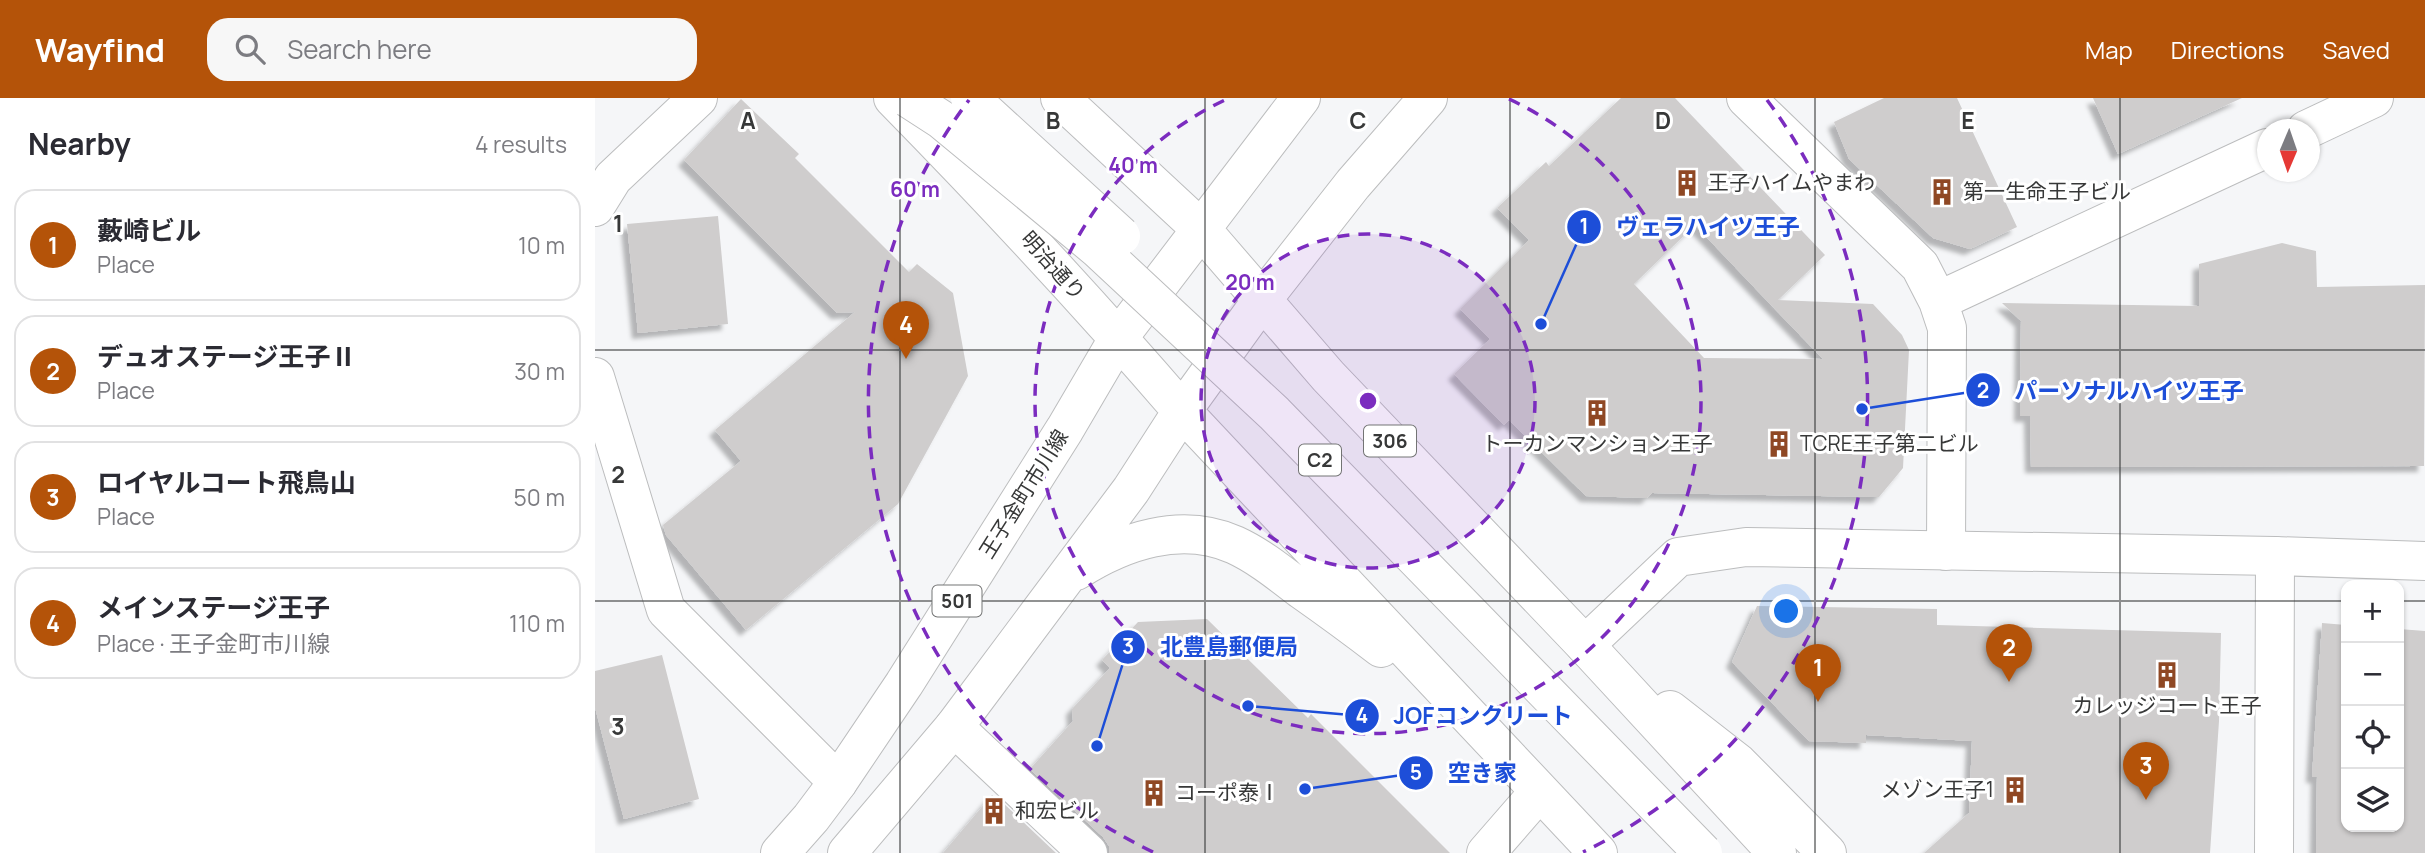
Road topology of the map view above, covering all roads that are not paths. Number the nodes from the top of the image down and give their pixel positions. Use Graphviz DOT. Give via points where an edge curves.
graph roads {
  1 [pos="698,98"];
  2 [pos="893,98"];
  3 [pos="908,98"];
  4 [pos="970,98"];
  5 [pos="1060,98"];
  6 [pos="1301,98"];
  7 [pos="1428,98"];
  8 [pos="1746,98"];
  9 [pos="2374,98"];
  10 [pos="2320,123"];
  11 [pos="2257,153"];
  12 [pos="595,207"];
  13 [pos="1202,230"];
  14 [pos="1262,300"];
  15 [pos="1938,301"];
  16 [pos="1119,337"];
  17 [pos="595,377"];
  18 [pos="1182,411"];
  19 [pos="1946,551"];
  20 [pos="2275,555"];
  21 [pos="2425,561"];
  22 [pos="1066,577"];
  23 [pos="1585,645"];
  24 [pos="1460,707"];
  25 [pos="954,727"];
  26 [pos="838,782"];
  27 [pos="1539,792"];
  28 [pos="780,853"];
  29 [pos="847,853"];
  30 [pos="1087,853"];
  31 [pos="1486,853"];
  32 [pos="1580,853"];
  33 [pos="1598,853"];
  34 [pos="1703,853"];
  35 [pos="1732,853"];
  36 [pos="1777,853"];
  37 [pos="1827,853"];
  38 [pos="2274,853"];
  1 -- 12 [label="main road" via="613,178"];
  2 -- 16 [label="main road, 明治通り"];
  3 -- 34 [label="main road, C2, bridge" via="942,120 1098,249 1274,413"];
  4 -- 35 [label="main road, C2, bridge" via="1329,433"];
  5 -- 13 [label="main road, 306"];
  6 -- 13 [label="main road, 501"];
  7 -- 14 [label="main road"];
  8 -- 15 [label="main road" via="1920,265"];
  9 -- 10 [label="main road"];
  11 -- 15 [label="main road"];
  13 -- 14 [label="main road, 306"];
  13 -- 16 [label="main road, 501"];
  14 -- 18 [label="main road"];
  14 -- 23 [label="main road, 306" via="1328,376"];
  15 -- 19 [label="main road" via="1947,328"];
  16 -- 18 [label="main road, 明治通り"];
  16 -- 26 [label="main road, 王子金町市川線 / 501"];
  17 -- 26 [label="main road" via="666,610"];
  18 -- 22 [label="main road"];
  18 -- 24 [label="main road, 明治通り"];
  19 -- 20 [label="main road"];
  19 -- 23 [label="main road" via="1746,547 1678,557"];
  20 -- 21 [label="main road"];
  20 -- 38 [label="main road"];
  22 -- 24 [label="main road" via="1134,542 1174,535 1217,539 1276,570"];
  22 -- 25 [label="main road"];
  23 -- 36 [label="main road, 306"];
  23 -- 37 [label="main road, 306" via="1738,763"];
  24 -- 27 [label="main road"];
  25 -- 29 [label="main road"];
  25 -- 30 [label="main road"];
  26 -- 28 [label="main road, 王子金町市川線 / 501"];
  27 -- 31 [label="main road"];
  27 -- 32 [label="main road"];
  27 -- 33 [label="main road"];
}
